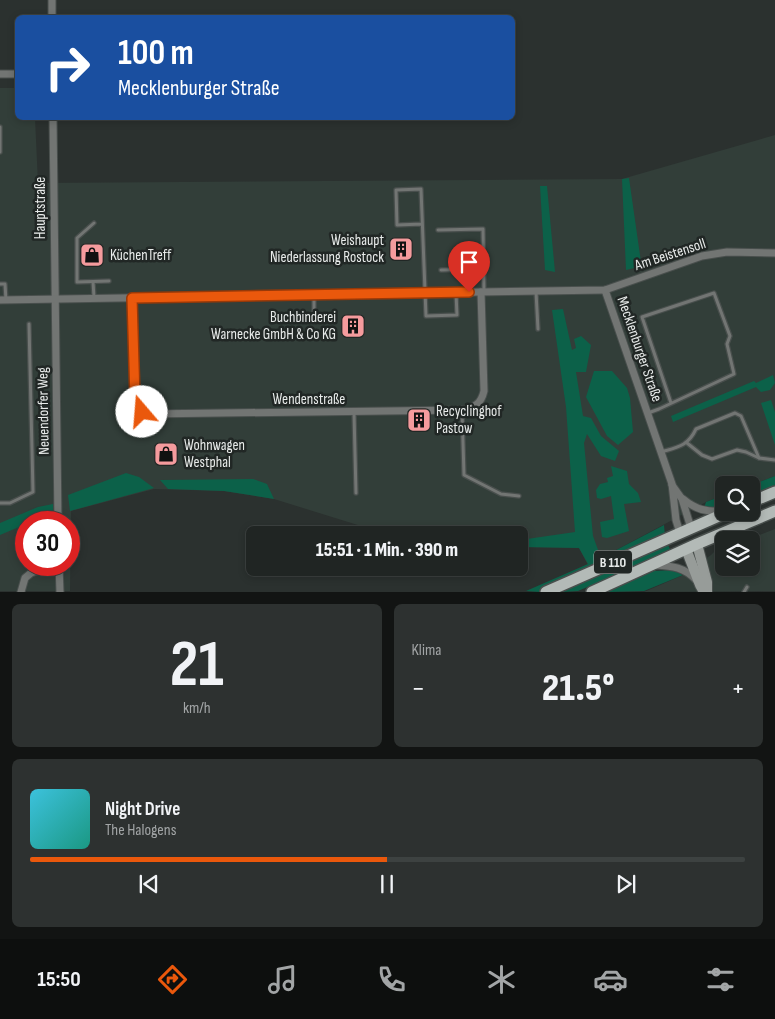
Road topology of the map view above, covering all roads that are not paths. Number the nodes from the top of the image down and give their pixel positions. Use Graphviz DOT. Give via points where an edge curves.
graph roads {
  1 [pos="52,0"];
  2 [pos="52,15"];
  3 [pos="0,74"];
  4 [pos="15,74"];
  5 [pos="53,120"];
  6 [pos="0,127"];
  7 [pos="0,152"];
  8 [pos="94,223"];
  9 [pos="422,224"];
  10 [pos="438,230"];
  11 [pos="775,253"];
  12 [pos="441,270"];
  13 [pos="484,270"];
  14 [pos="109,281"];
  15 [pos="93,282"];
  16 [pos="0,284"];
  17 [pos="605,290"];
  18 [pos="483,292"];
  19 [pos="536,292"];
  20 [pos="426,293"];
  21 [pos="456,293"];
  22 [pos="314,295"];
  23 [pos="94,298"];
  24 [pos="132,298"];
  25 [pos="54,299"];
  26 [pos="3,300"];
  27 [pos="314,319"];
  28 [pos="29,324"];
  29 [pos="538,329"];
  30 [pos="671,403"];
  31 [pos="462,410"];
  32 [pos="354,412"];
  33 [pos="647,413"];
  34 [pos="687,443"];
  35 [pos="661,452"];
  36 [pos="759,458"];
  37 [pos="775,460"];
  38 [pos="672,484"];
  39 [pos="775,492"];
  40 [pos="356,493"];
  41 [pos="519,496"];
  42 [pos="682,498"];
  43 [pos="760,498"];
  44 [pos="0,503"];
  45 [pos="58,511"];
  46 [pos="775,511"];
  47 [pos="715,512"];
  48 [pos="715,518"];
  49 [pos="691,528"];
  50 [pos="680,533"];
  51 [pos="691,546"];
  52 [pos="650,565"];
  53 [pos="28,576"];
  54 [pos="59,576"];
  55 [pos="746,587"];
  56 [pos="704,589"];
  57 [pos="21,592"];
  58 [pos="60,592"];
  59 [pos="546,592"];
  60 [pos="592,592"];
  61 [pos="744,592"];
  1 -- 2 [label="street"];
  3 -- 4 [label="street"];
  5 -- 25 [label="street, Hauptstraße"];
  6 -- 7 [label="lane"];
  8 -- 15 [label="lane" via="77,238 77,282"];
  9 -- 9 [label="lane" via="421,189 396,190 397,225"];
  9 -- 20 [label="lane"];
  10 -- 13 [label="lane" via="483,229"];
  11 -- 17 [label="street, Am Beistensoll" via="728,252 702,256"];
  12 -- 13 [label="lane"];
  13 -- 18 [label="lane"];
  14 -- 15 [label="lane"];
  15 -- 23 [label="lane"];
  16 -- 26 [label="lane" via="5,284"];
  17 -- 19 [label="street, Mecklenburger Straße"];
  17 -- 33 [label="street, Mecklenburger Straße"];
  18 -- 19 [label="street, Mecklenburger Straße"];
  18 -- 21 [label="street, Mecklenburger Straße"];
  18 -- 31 [label="street, Wendenstraße" via="484,391 478,404"];
  19 -- 29 [label="lane"];
  20 -- 21 [label="street, Mecklenburger Straße"];
  20 -- 21 [label="lane" via="426,316 457,315"];
  20 -- 22 [label="street, Mecklenburger Straße"];
  22 -- 24 [label="street, Mecklenburger Straße"];
  22 -- 27 [label="lane"];
  23 -- 24 [label="street, Mecklenburger Straße"];
  23 -- 25 [label="street, Mecklenburger Straße"];
  24 -- 32 [label="street, Wendenstraße" via="135,399 142,412"];
  25 -- 26 [label="street, Mecklenburger Straße"];
  25 -- 45 [label="street, Neuendorfer Weg"];
  28 -- 44 [label="lane" via="33,492 10,503"];
  30 -- 30 [label="lane" via="642,317 714,293 730,336 727,344 734,374"];
  30 -- 33 [label="lane"];
  31 -- 32 [label="street, Wendenstraße"];
  31 -- 41 [label="lane" via="464,475 501,494"];
  32 -- 40 [label="lane"];
  33 -- 35 [label="street, Mecklenburger Straße"];
  34 -- 35 [label="lane"];
  34 -- 36 [label="lane" via="712,459 737,450"];
  34 -- 36 [label="lane" via="696,429 735,413 741,416"];
  35 -- 38 [label="street, Mecklenburger Straße"];
  36 -- 37 [label="lane"];
  38 -- 42 [label="street, Mecklenburger Straße"];
  38 -- 50 [label="street, Mecklenburger Straße"];
  39 -- 43 [label="main road"];
  42 -- 47 [label="street" via="701,510"];
  42 -- 49 [label="street, Mecklenburger Straße"];
  46 -- 51 [label="main road, B 110"];
  48 -- 49 [label="main road, B 110"];
  49 -- 50 [label="main road, B 110"];
  49 -- 51 [label="main road"];
  50 -- 51 [label="main road"];
  50 -- 59 [label="main road, B 110"];
  51 -- 52 [label="main road, B 110"];
  51 -- 56 [label="street"];
  52 -- 56 [label="street" via="683,569"];
  52 -- 60 [label="main road, B 110"];
  53 -- 57 [label="street"];
  54 -- 58 [label="street"];
  55 -- 61 [label="lane"];
}
